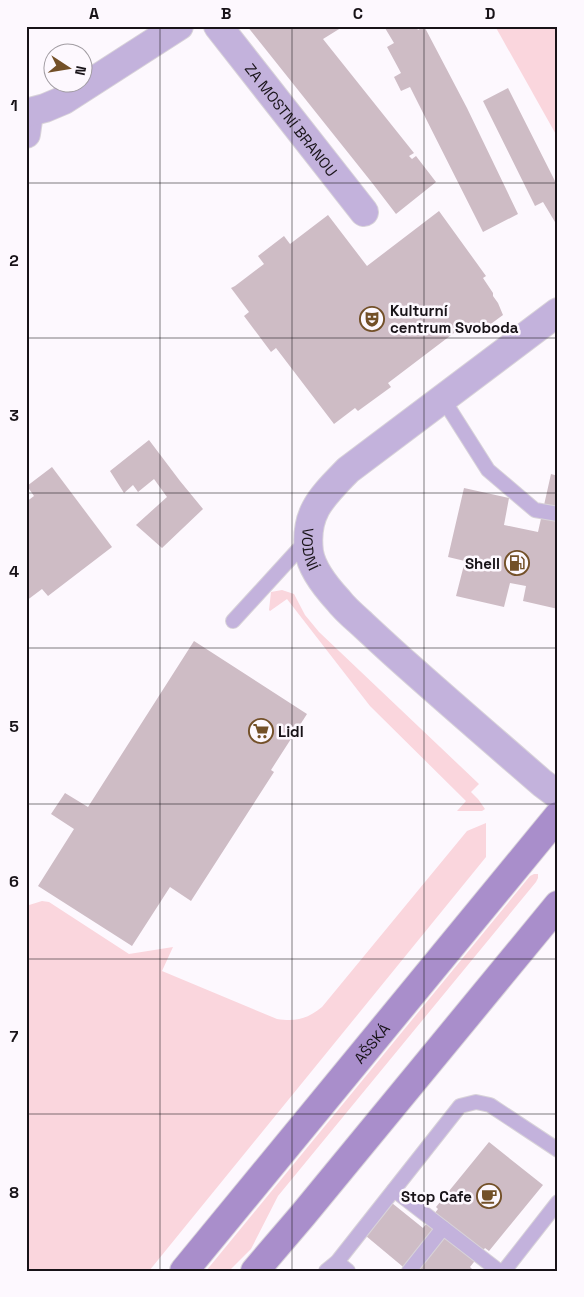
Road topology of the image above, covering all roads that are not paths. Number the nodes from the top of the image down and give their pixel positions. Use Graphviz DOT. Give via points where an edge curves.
graph roads {
  1 [pos="179,26"];
  2 [pos="218,26"];
  3 [pos="27,120"];
  4 [pos="364,212"];
  5 [pos="558,312"];
  6 [pos="443,399"];
  7 [pos="558,514"];
  8 [pos="308,538"];
  9 [pos="233,621"];
  10 [pos="558,796"];
  11 [pos="558,816"];
  12 [pos="558,905"];
  13 [pos="558,1150"];
  14 [pos="394,1190"];
  15 [pos="558,1202"];
  16 [pos="443,1228"];
  17 [pos="337,1268"];
  18 [pos="184,1271"];
  19 [pos="255,1271"];
  20 [pos="409,1271"];
  21 [pos="499,1271"];
  22 [pos="504,1271"];
  1 -- 3 [label="street"];
  2 -- 4 [label="street, ZA MOSTNÍ BRANOU"];
  5 -- 6 [label="street, VODNÍ"];
  6 -- 7 [label="lane" via="488,470 535,510"];
  6 -- 8 [label="street, VODNÍ" via="348,470 320,501 309,526"];
  8 -- 9 [label="lane"];
  8 -- 10 [label="street, VODNÍ" via="309,554 315,569 339,602"];
  11 -- 18 [label="main road, AŠSKÁ"];
  12 -- 19 [label="main road"];
  13 -- 14 [label="lane" via="490,1105 476,1102 460,1106"];
  14 -- 16 [label="lane"];
  14 -- 17 [label="lane"];
  15 -- 22 [label="lane"];
  16 -- 20 [label="lane"];
  16 -- 21 [label="lane"];
}
